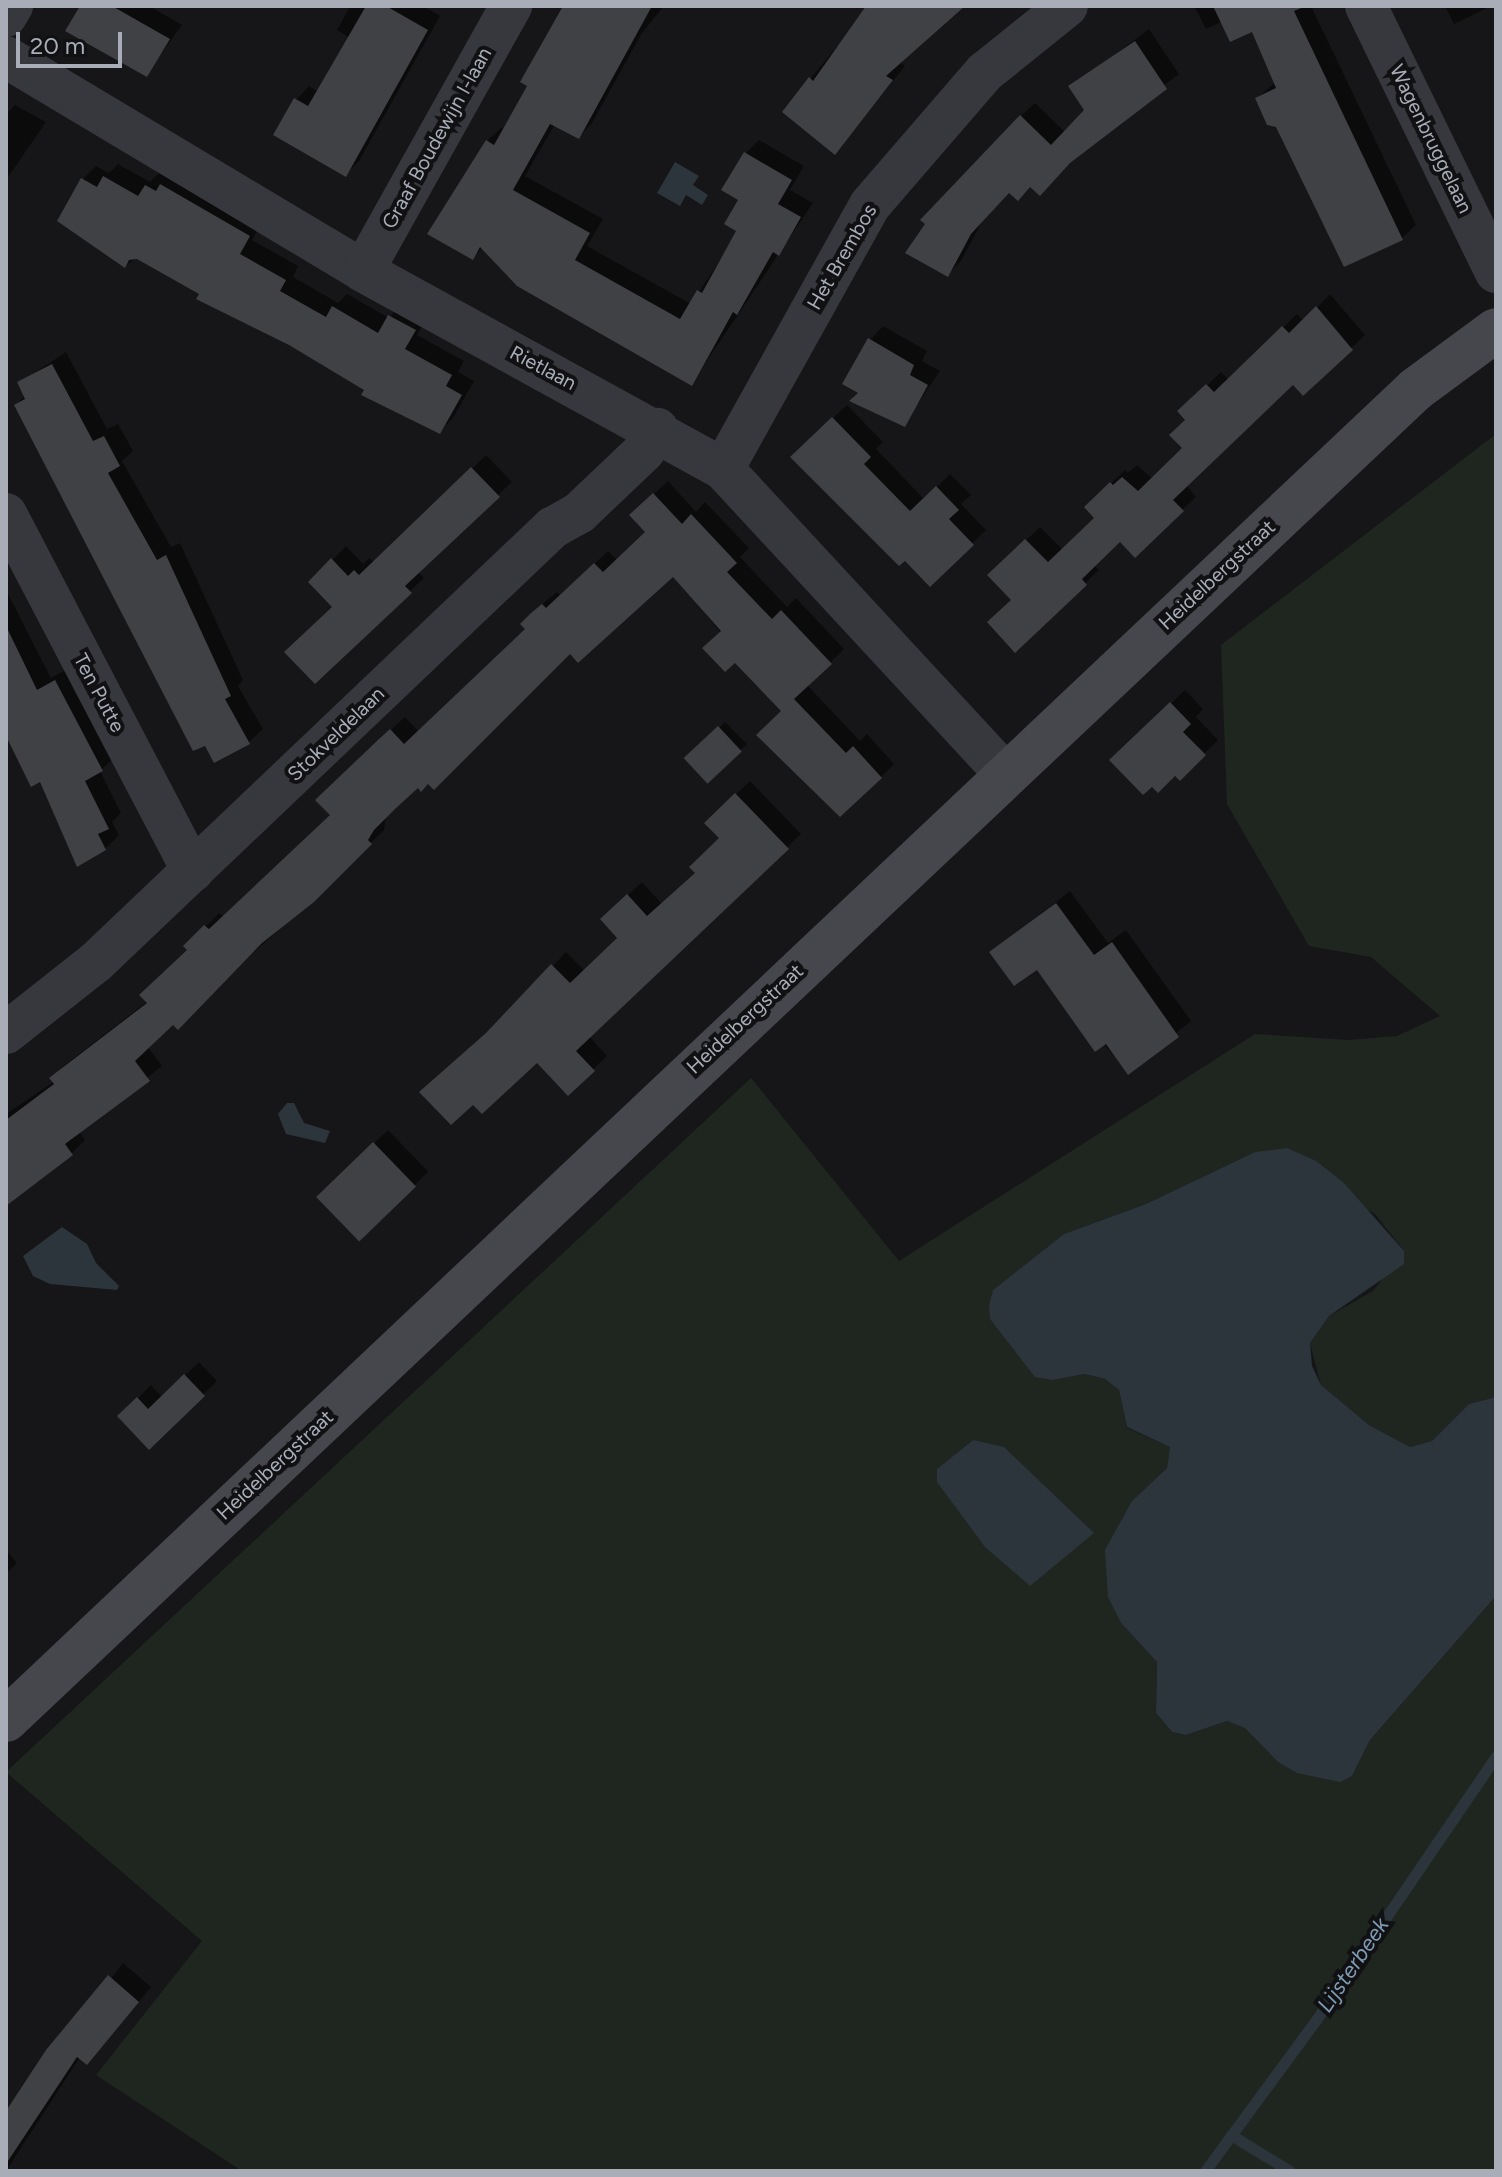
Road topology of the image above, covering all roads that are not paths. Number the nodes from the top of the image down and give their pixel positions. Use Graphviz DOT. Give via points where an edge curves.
graph roads {
  1 [pos="12,6"];
  2 [pos="511,6"];
  3 [pos="1067,6"];
  4 [pos="1366,6"];
  5 [pos="6,16"];
  6 [pos="6,57"];
  7 [pos="363,271"];
  8 [pos="1496,272"];
  9 [pos="1496,330"];
  10 [pos="657,429"];
  11 [pos="723,469"];
  12 [pos="6,514"];
  13 [pos="1005,773"];
  14 [pos="193,871"];
  15 [pos="6,1033"];
  16 [pos="6,1720"];
  1 -- 5 [label="street"];
  2 -- 7 [label="street, Graaf Boudewijn I-laan"];
  3 -- 11 [label="street, Het Brembos" via="985,72 870,205"];
  4 -- 8 [label="street, Wagenbruggelaan"];
  6 -- 7 [label="street, Rietlaan"];
  7 -- 10 [label="street, Rietlaan"];
  9 -- 13 [label="main road, Heidelbergstraat" via="1416,389"];
  10 -- 11 [label="street, Rietlaan"];
  10 -- 14 [label="street, Stokveldelaan" via="644,451 579,513 552,528"];
  11 -- 13 [label="street, Rietlaan"];
  12 -- 14 [label="street, Ten Putte"];
  13 -- 16 [label="main road, Heidelbergstraat"];
  14 -- 15 [label="street, Stokveldelaan" via="96,962"];
}
